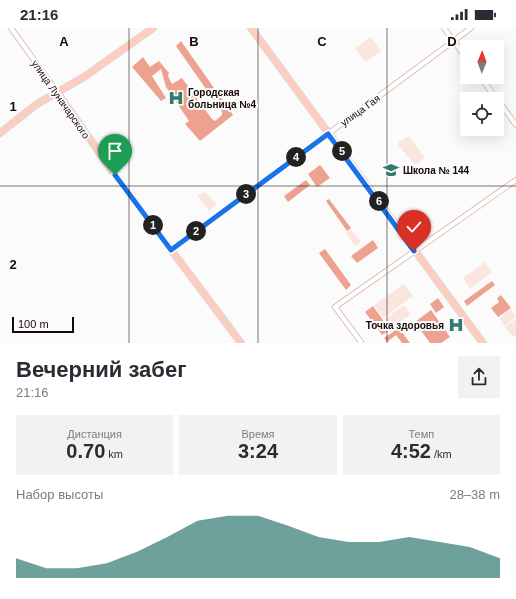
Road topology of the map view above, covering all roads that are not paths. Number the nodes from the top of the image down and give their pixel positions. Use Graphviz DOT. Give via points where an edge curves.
graph roads {
  1 [pos="11,28"];
  2 [pos="153,28"];
  3 [pos="251,28"];
  4 [pos="444,28"];
  5 [pos="471,28"];
  6 [pos="453,41"];
  7 [pos="460,50"];
  8 [pos="485,84"];
  9 [pos="57,92"];
  10 [pos="492,92"];
  11 [pos="504,109"];
  12 [pos="516,125"];
  13 [pos="0,133"];
  14 [pos="328,134"];
  15 [pos="516,180"];
  16 [pos="171,250"];
  17 [pos="414,251"];
  18 [pos="361,342"];
  19 [pos="241,343"];
  20 [pos="483,343"];
  1 -- 9 [label="street, улица Луначарского"];
  2 -- 9 [label="main road" via="84,77"];
  3 -- 14 [label="main road"];
  4 -- 6 [label="street"];
  5 -- 6 [label="street, улица Гая"];
  6 -- 7 [label="street"];
  6 -- 14 [label="street, улица Гая"];
  8 -- 10 [label="street"];
  9 -- 13 [label="main road"];
  9 -- 16 [label="main road, улица Луначарского"];
  11 -- 12 [label="street"];
  14 -- 16 [label="street, улица Гая"];
  14 -- 17 [label="main road"];
  15 -- 17 [label="street"];
  16 -- 19 [label="main road, улица Луначарского"];
  17 -- 18 [label="street" via="335,307"];
  17 -- 20 [label="main road"];
}
